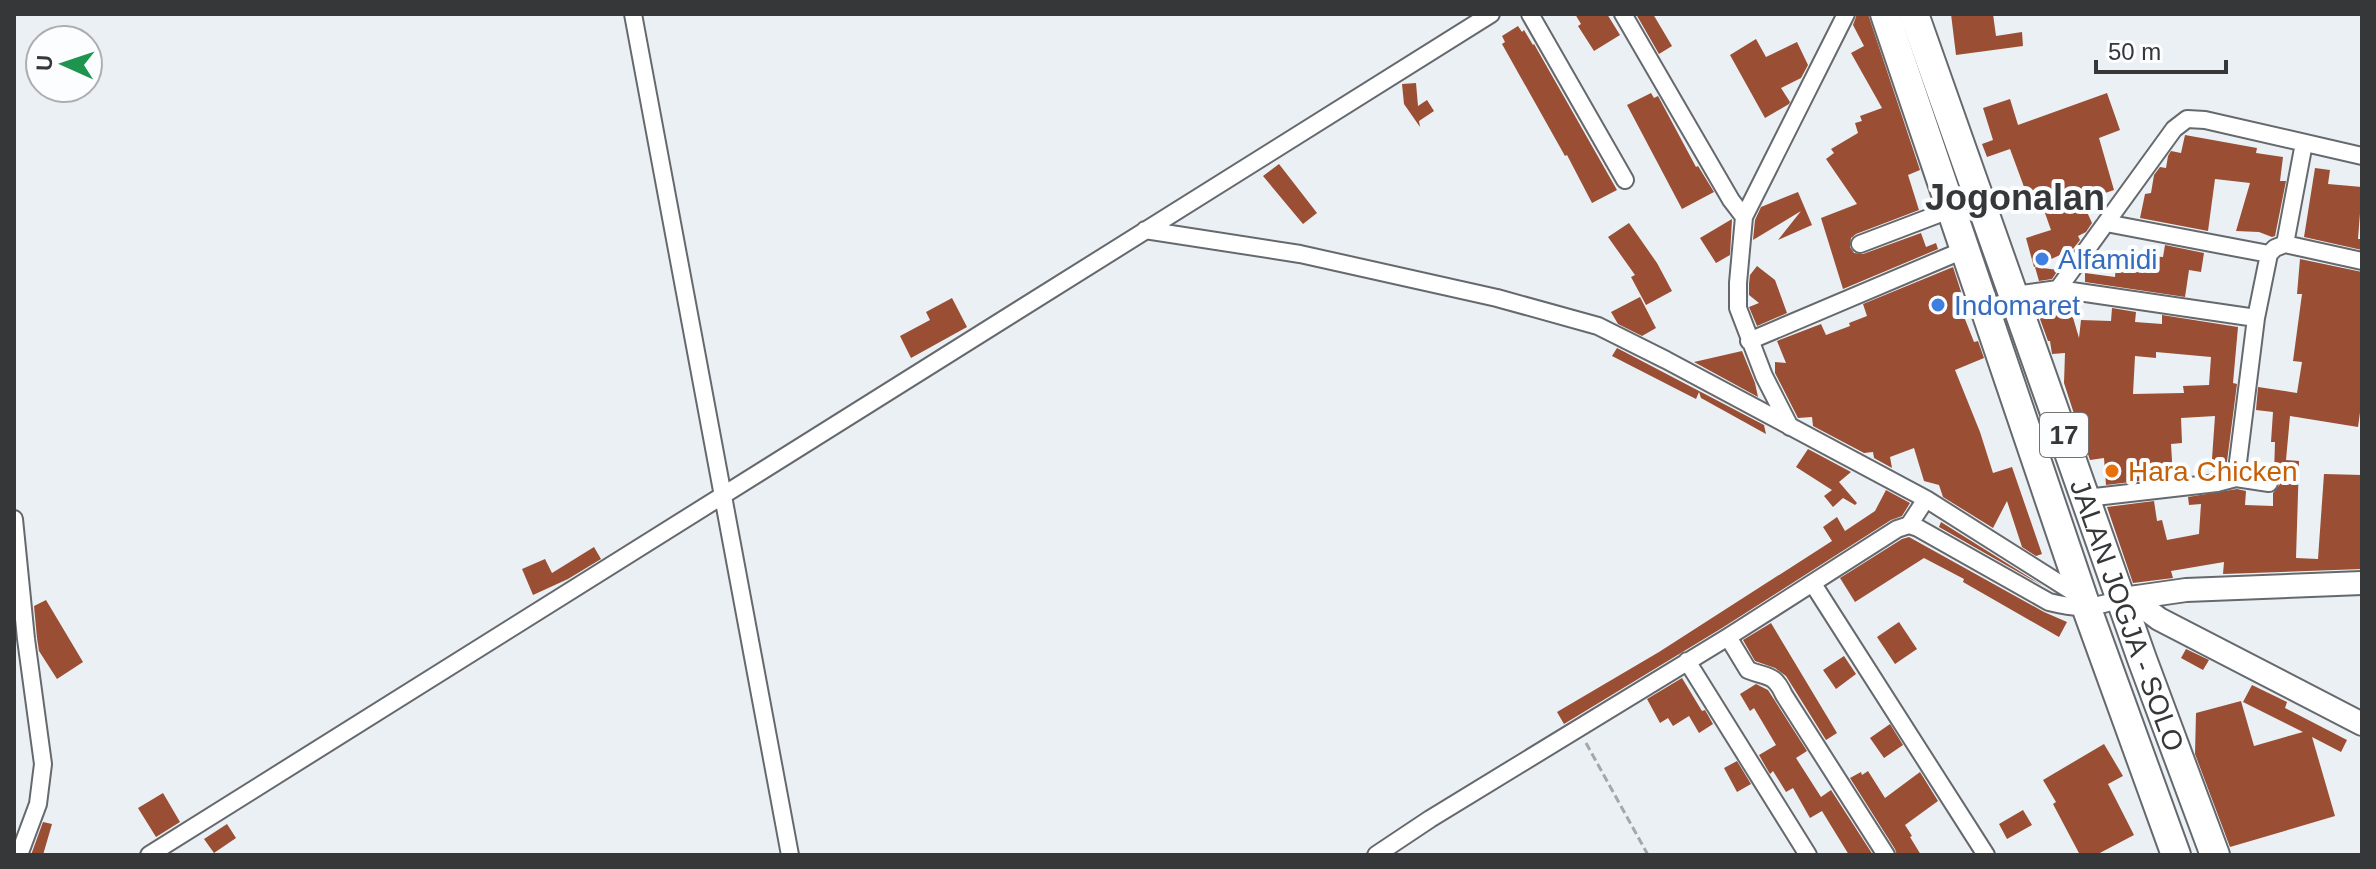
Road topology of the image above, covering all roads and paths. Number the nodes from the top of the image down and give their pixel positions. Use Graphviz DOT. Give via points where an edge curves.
graph roads {
  1 [pos="633,14"];
  2 [pos="1491,14"];
  3 [pos="1530,14"];
  4 [pos="1623,14"];
  5 [pos="1846,14"];
  6 [pos="1885,14"];
  7 [pos="1914,14"];
  8 [pos="2304,143"];
  9 [pos="2362,156"];
  10 [pos="1625,180"];
  11 [pos="1952,209"];
  12 [pos="1744,217"];
  13 [pos="2106,223"];
  14 [pos="1145,230"];
  15 [pos="1860,244"];
  16 [pos="2285,244"];
  17 [pos="1966,249"];
  18 [pos="2269,254"];
  19 [pos="2362,261"];
  20 [pos="2058,289"];
  21 [pos="2014,295"];
  22 [pos="2256,318"];
  23 [pos="1749,341"];
  24 [pos="1790,427"];
  25 [pos="2236,478"];
  26 [pos="2269,483"];
  27 [pos="724,494"];
  28 [pos="2086,498"];
  29 [pos="1926,499"];
  30 [pos="14,519"];
  31 [pos="1909,525"];
  32 [pos="2362,583"];
  33 [pos="1813,584"];
  34 [pos="2129,598"];
  35 [pos="2085,603"];
  36 [pos="1728,637"];
  37 [pos="20,640"];
  38 [pos="1687,661"];
  39 [pos="2362,724"];
  40 [pos="1578,729"];
  41 [pos="19,855"];
  42 [pos="149,855"];
  43 [pos="790,855"];
  44 [pos="1376,855"];
  45 [pos="1648,855"];
  46 [pos="1808,855"];
  47 [pos="1886,855"];
  48 [pos="1986,855"];
  49 [pos="2176,855"];
  50 [pos="2215,855"];
  1 -- 27 [label="street"];
  2 -- 14 [label="street"];
  3 -- 10 [label="street"];
  4 -- 12 [label="street"];
  5 -- 12 [label="street"];
  6 -- 11 [label="highway, JALAN JOGJA - SOLO / 17"];
  7 -- 21 [label="highway, JALAN JOGJA - SOLO / 17"];
  8 -- 9 [label="street"];
  8 -- 13 [label="street" via="2187,119 2174,129"];
  8 -- 16 [label="street"];
  11 -- 15 [label="street"];
  11 -- 17 [label="highway, JALAN JOGJA - SOLO / 17"];
  12 -- 23 [label="street" via="1738,308"];
  13 -- 18 [label="street"];
  13 -- 20 [label="street"];
  14 -- 24 [label="street" via="1300,254 1598,326"];
  14 -- 27 [label="street"];
  16 -- 18 [label="street"];
  16 -- 19 [label="street"];
  17 -- 23 [label="street"];
  17 -- 35 [label="highway, JALAN JOGJA - SOLO / 17"];
  18 -- 22 [label="street"];
  20 -- 21 [label="street"];
  20 -- 22 [label="street"];
  21 -- 28 [label="highway, JALAN JOGJA - SOLO / 17"];
  22 -- 25 [label="street"];
  23 -- 24 [label="street"];
  24 -- 29 [label="street"];
  25 -- 26 [label="street"];
  25 -- 28 [label="street"];
  27 -- 42 [label="street"];
  27 -- 43 [label="street"];
  28 -- 34 [label="highway, JALAN JOGJA - SOLO / 17"];
  29 -- 31 [label="street"];
  29 -- 35 [label="street"];
  30 -- 37 [label="street"];
  31 -- 33 [label="street"];
  31 -- 35 [label="street" via="2049,602"];
  32 -- 34 [label="street" via="2186,590"];
  33 -- 36 [label="street"];
  33 -- 48 [label="street"];
  34 -- 35 [label="street"];
  34 -- 39 [label="street" via="2159,619"];
  34 -- 50 [label="highway, JALAN JOGJA - SOLO / 17"];
  35 -- 49 [label="highway, JALAN JOGJA - SOLO / 17"];
  36 -- 38 [label="street"];
  36 -- 47 [label="street" via="1748,670 1778,682"];
  37 -- 41 [label="street" via="43,764 38,804"];
  38 -- 40 [label="street"];
  38 -- 46 [label="street"];
  40 -- 44 [label="street"];
  40 -- 45 [label="path"];
}
